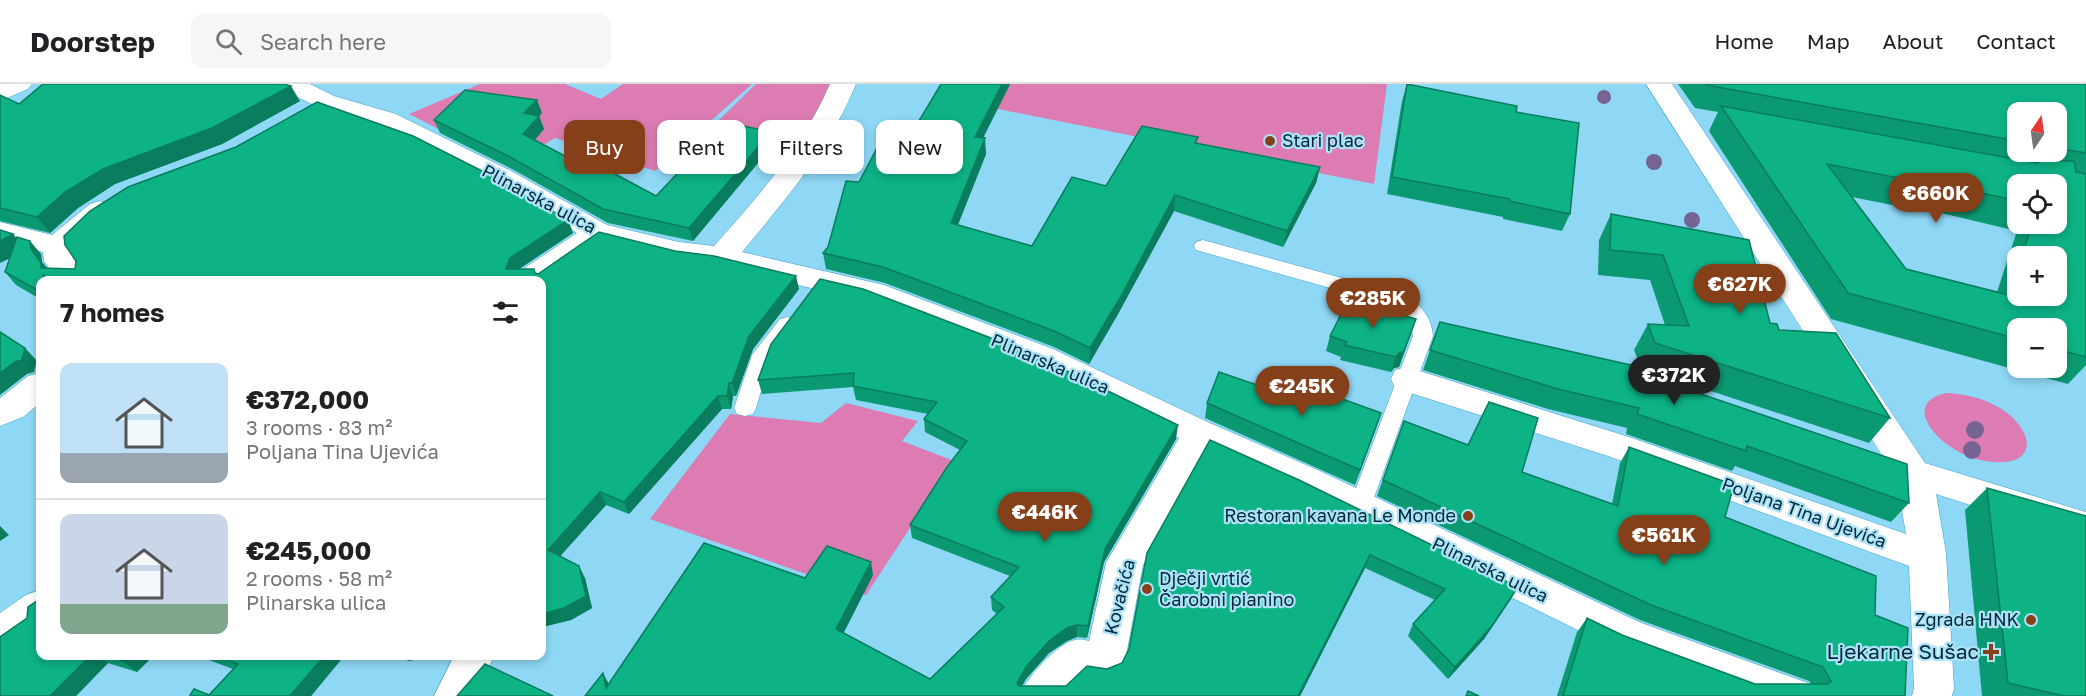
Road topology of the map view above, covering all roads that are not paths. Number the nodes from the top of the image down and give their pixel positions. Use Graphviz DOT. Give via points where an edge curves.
graph roads {
  1 [pos="19,84"];
  2 [pos="290,84"];
  3 [pos="843,84"];
  4 [pos="1659,84"];
  5 [pos="0,93"];
  6 [pos="325,101"];
  7 [pos="1680,115"];
  8 [pos="294,118"];
  9 [pos="1714,122"];
  10 [pos="117,198"];
  11 [pos="0,231"];
  12 [pos="598,232"];
  13 [pos="57,246"];
  14 [pos="1203,246"];
  15 [pos="721,257"];
  16 [pos="70,276"];
  17 [pos="534,276"];
  18 [pos="808,296"];
  19 [pos="1407,379"];
  20 [pos="36,389"];
  21 [pos="745,408"];
  22 [pos="0,413"];
  23 [pos="1200,433"];
  24 [pos="1870,459"];
  25 [pos="1913,474"];
  26 [pos="1360,507"];
  27 [pos="2086,527"];
  28 [pos="1927,558"];
  29 [pos="36,609"];
  30 [pos="0,635"];
  31 [pos="472,660"];
  32 [pos="454,696"];
  33 [pos="1039,696"];
  34 [pos="1794,696"];
  35 [pos="1932,696"];
  1 -- 5 [label="street"];
  2 -- 6 [label="street, Plinarska ulica"];
  3 -- 15 [label="street" via="834,111 812,145"];
  4 -- 7 [label="street"];
  6 -- 8 [label="street"];
  6 -- 12 [label="street, Plinarska ulica" via="387,120 503,178"];
  7 -- 9 [label="street"];
  7 -- 25 [label="street"];
  10 -- 13 [label="street" via="89,216"];
  11 -- 13 [label="street"];
  12 -- 15 [label="street, Plinarska ulica" via="679,252"];
  12 -- 17 [label="street"];
  13 -- 16 [label="street" via="59,261"];
  14 -- 19 [label="lane" via="1401,301 1417,313 1423,324"];
  15 -- 18 [label="street, Plinarska ulica"];
  18 -- 21 [label="lane" via="762,355"];
  18 -- 23 [label="street, Plinarska ulica" via="873,292 1042,357"];
  19 -- 26 [label="lane"];
  19 -- 28 [label="street, Poljana Tina Ujevića" via="1620,447"];
  20 -- 22 [label="street"];
  23 -- 26 [label="street, Plinarska ulica"];
  23 -- 33 [label="street, Kovačića" via="1125,563 1105,661 1077,657"];
  24 -- 25 [label="street"];
  25 -- 27 [label="street"];
  25 -- 28 [label="street"];
  26 -- 34 [label="street, Plinarska ulica" via="1626,635"];
  28 -- 35 [label="street"];
  29 -- 30 [label="street"];
  31 -- 32 [label="street"];
}
